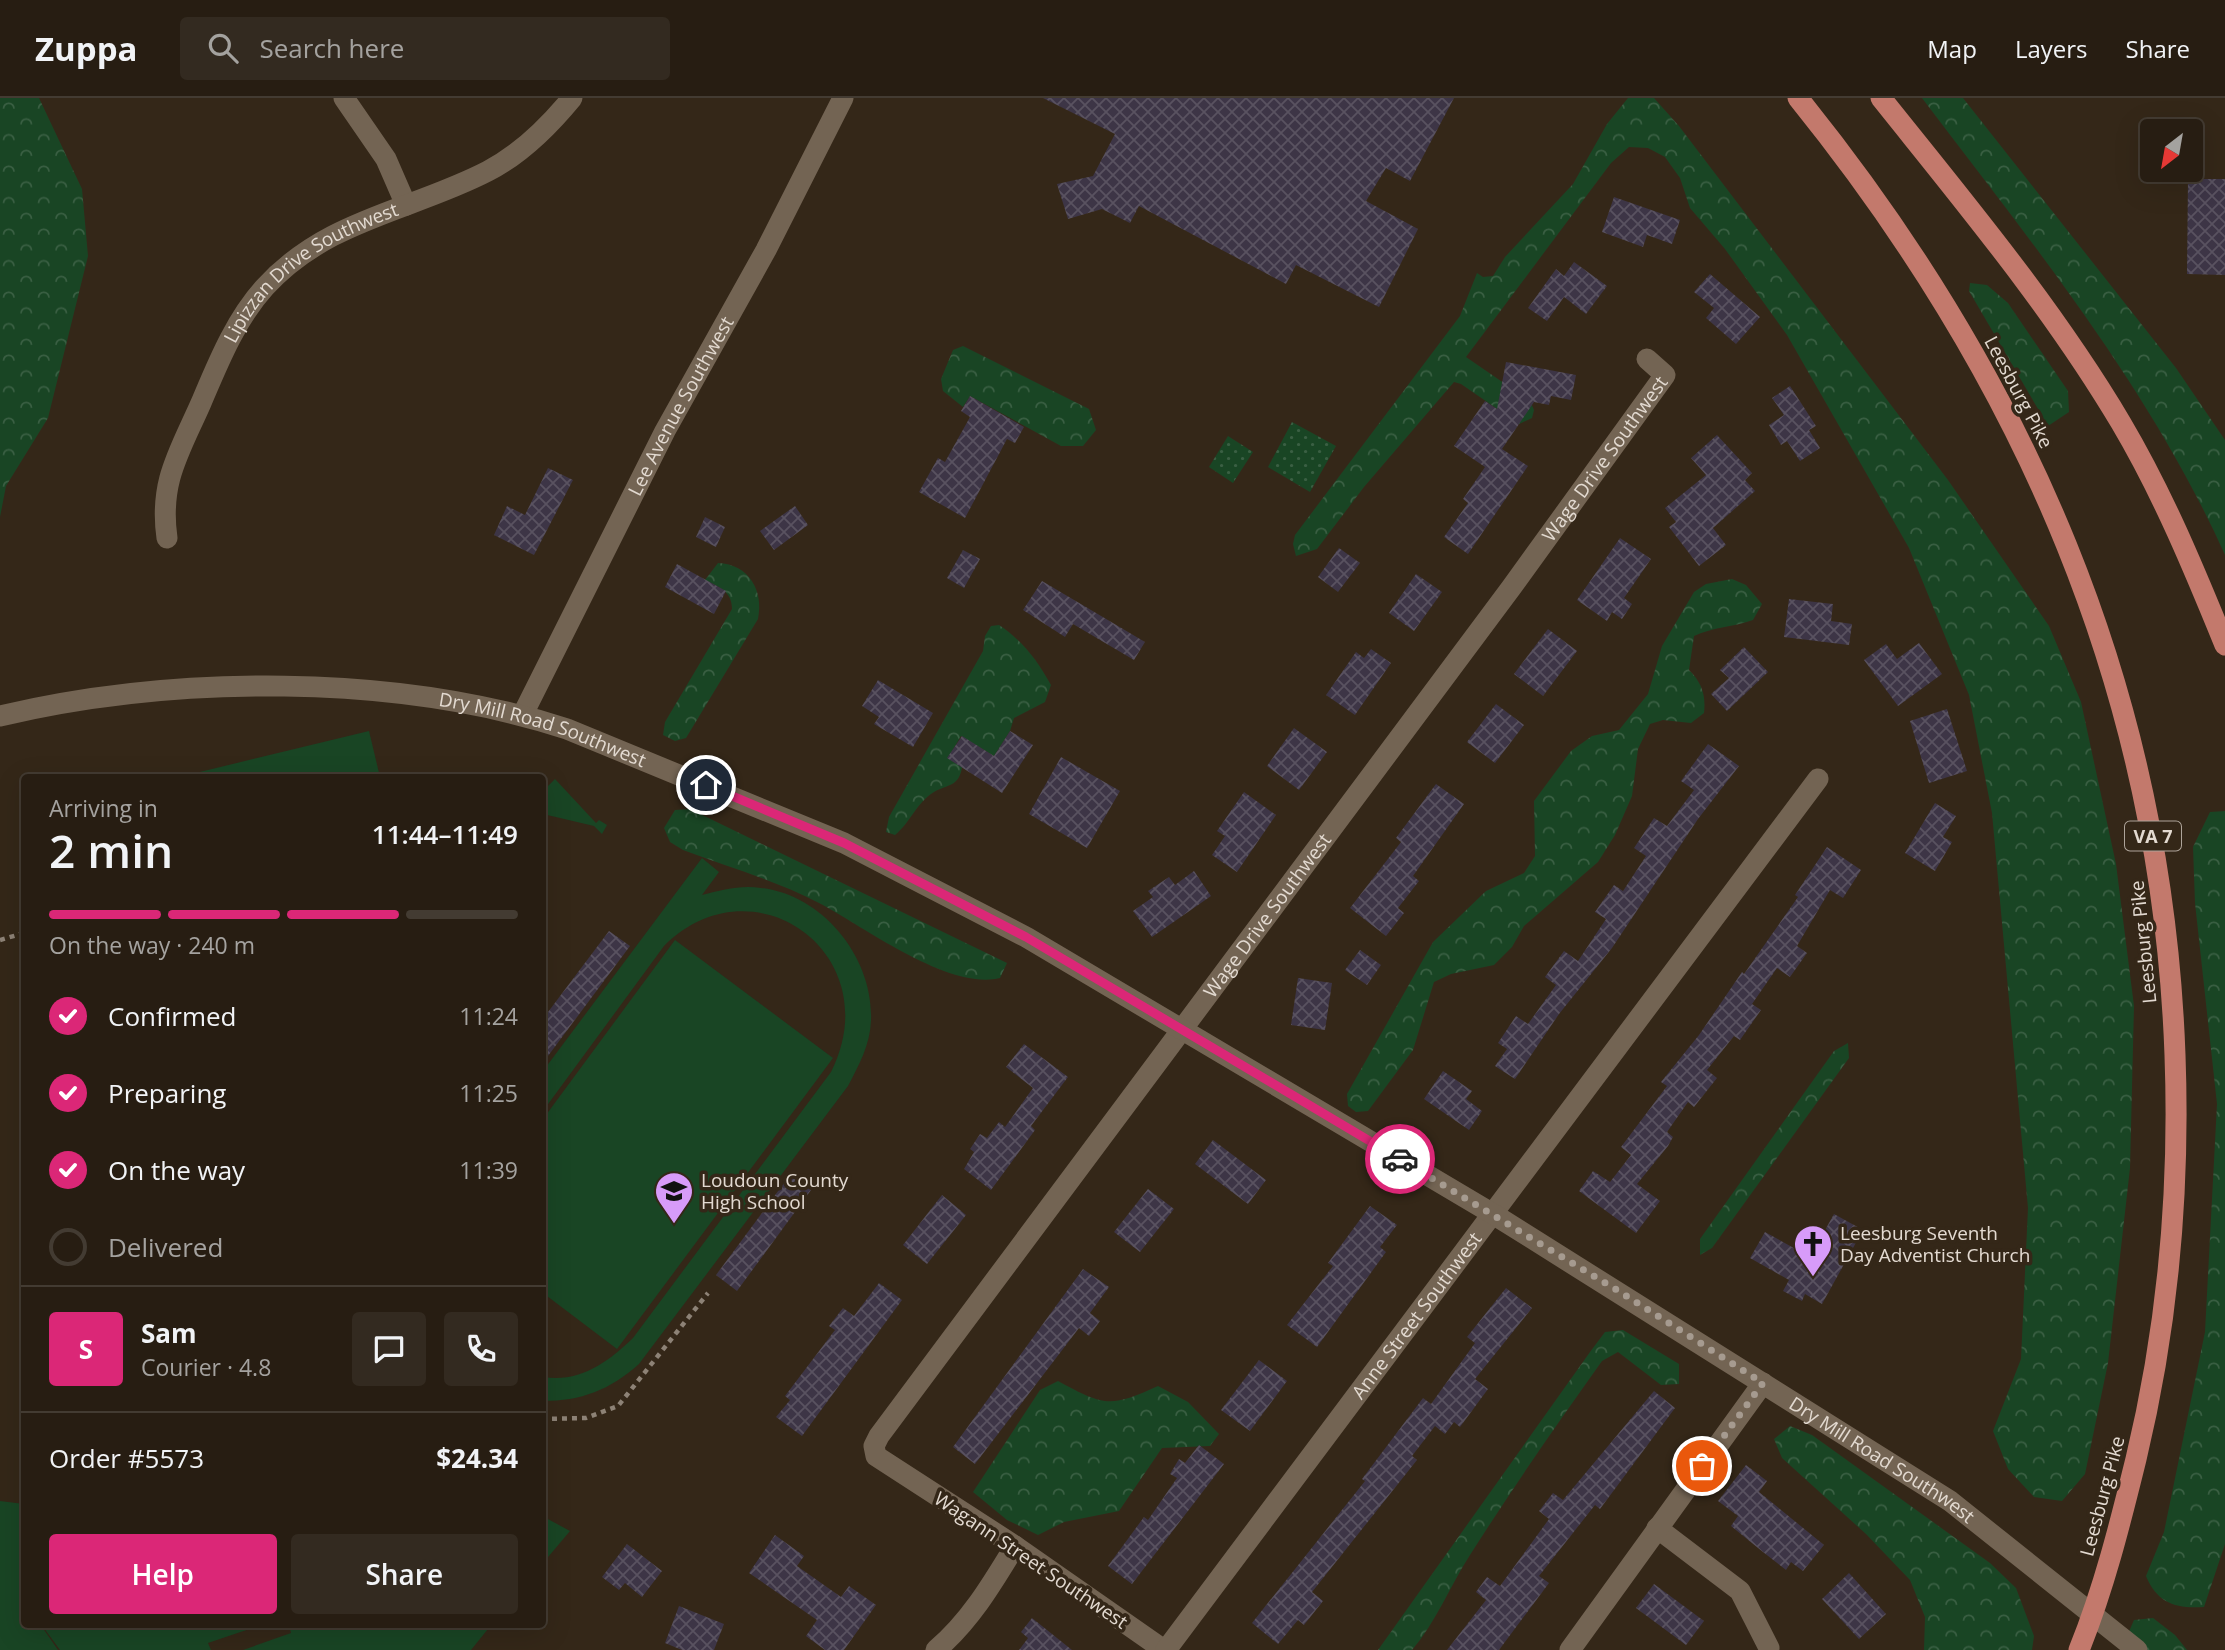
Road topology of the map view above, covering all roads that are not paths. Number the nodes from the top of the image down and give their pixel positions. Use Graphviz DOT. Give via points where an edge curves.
graph roads {
  1 [pos="344,98"];
  2 [pos="572,98"];
  3 [pos="843,98"];
  4 [pos="1798,98"];
  5 [pos="1881,98"];
  6 [pos="406,205"];
  7 [pos="1647,359"];
  8 [pos="167,538"];
  9 [pos="2225,645"];
  10 [pos="523,714"];
  11 [pos="0,716"];
  12 [pos="1818,779"];
  13 [pos="1183,1030"];
  14 [pos="1493,1214"];
  15 [pos="1763,1383"];
  16 [pos="896,1471"];
  17 [pos="1657,1528"];
  18 [pos="1016,1546"];
  19 [pos="1769,1648"];
  20 [pos="936,1650"];
  21 [pos="1165,1650"];
  22 [pos="1570,1650"];
  23 [pos="2079,1650"];
  24 [pos="2137,1650"];
  1 -- 6 [label="street" via="386,159"];
  2 -- 6 [label="street, Lipizzan Drive Southwest" via="527,145 491,170"];
  3 -- 10 [label="street, Lee Avenue Southwest" via="666,431"];
  4 -- 23 [label="highway, Leesburg Pike / VA 7" via="1932,283 2008,415 2057,518 2094,613 2136,751 2157,859 2172,976 2178,1119 2168,1289 2149,1407 2114,1549"];
  5 -- 9 [label="highway" via="2035,293 2105,397 2180,535"];
  6 -- 8 [label="street, Lipizzan Drive Southwest" via="348,225 302,254 265,287 238,324 167,479 163,509"];
  7 -- 13 [label="street, Wage Drive Southwest" via="1665,374"];
  10 -- 11 [label="street, Dry Mill Road Southwest" via="395,694 296,687 183,687 88,698"];
  10 -- 13 [label="street, Dry Mill Road Southwest" via="579,733 869,855 1026,937"];
  12 -- 14 [label="street, Anne Street Southwest"];
  13 -- 14 [label="street, Dry Mill Road Southwest"];
  13 -- 16 [label="street, Wage Drive Southwest" via="879,1436 876,1456"];
  14 -- 15 [label="street, Dry Mill Road Southwest"];
  14 -- 21 [label="street, Anne Street Southwest"];
  15 -- 17 [label="street"];
  15 -- 24 [label="street, Dry Mill Road Southwest" via="1950,1501"];
  16 -- 18 [label="street, Wagann Street Southwest"];
  17 -- 19 [label="street" via="1740,1591"];
  17 -- 22 [label="street"];
  18 -- 20 [label="street" via="982,1600"];
  18 -- 21 [label="street, Wagann Street Southwest"];
}
